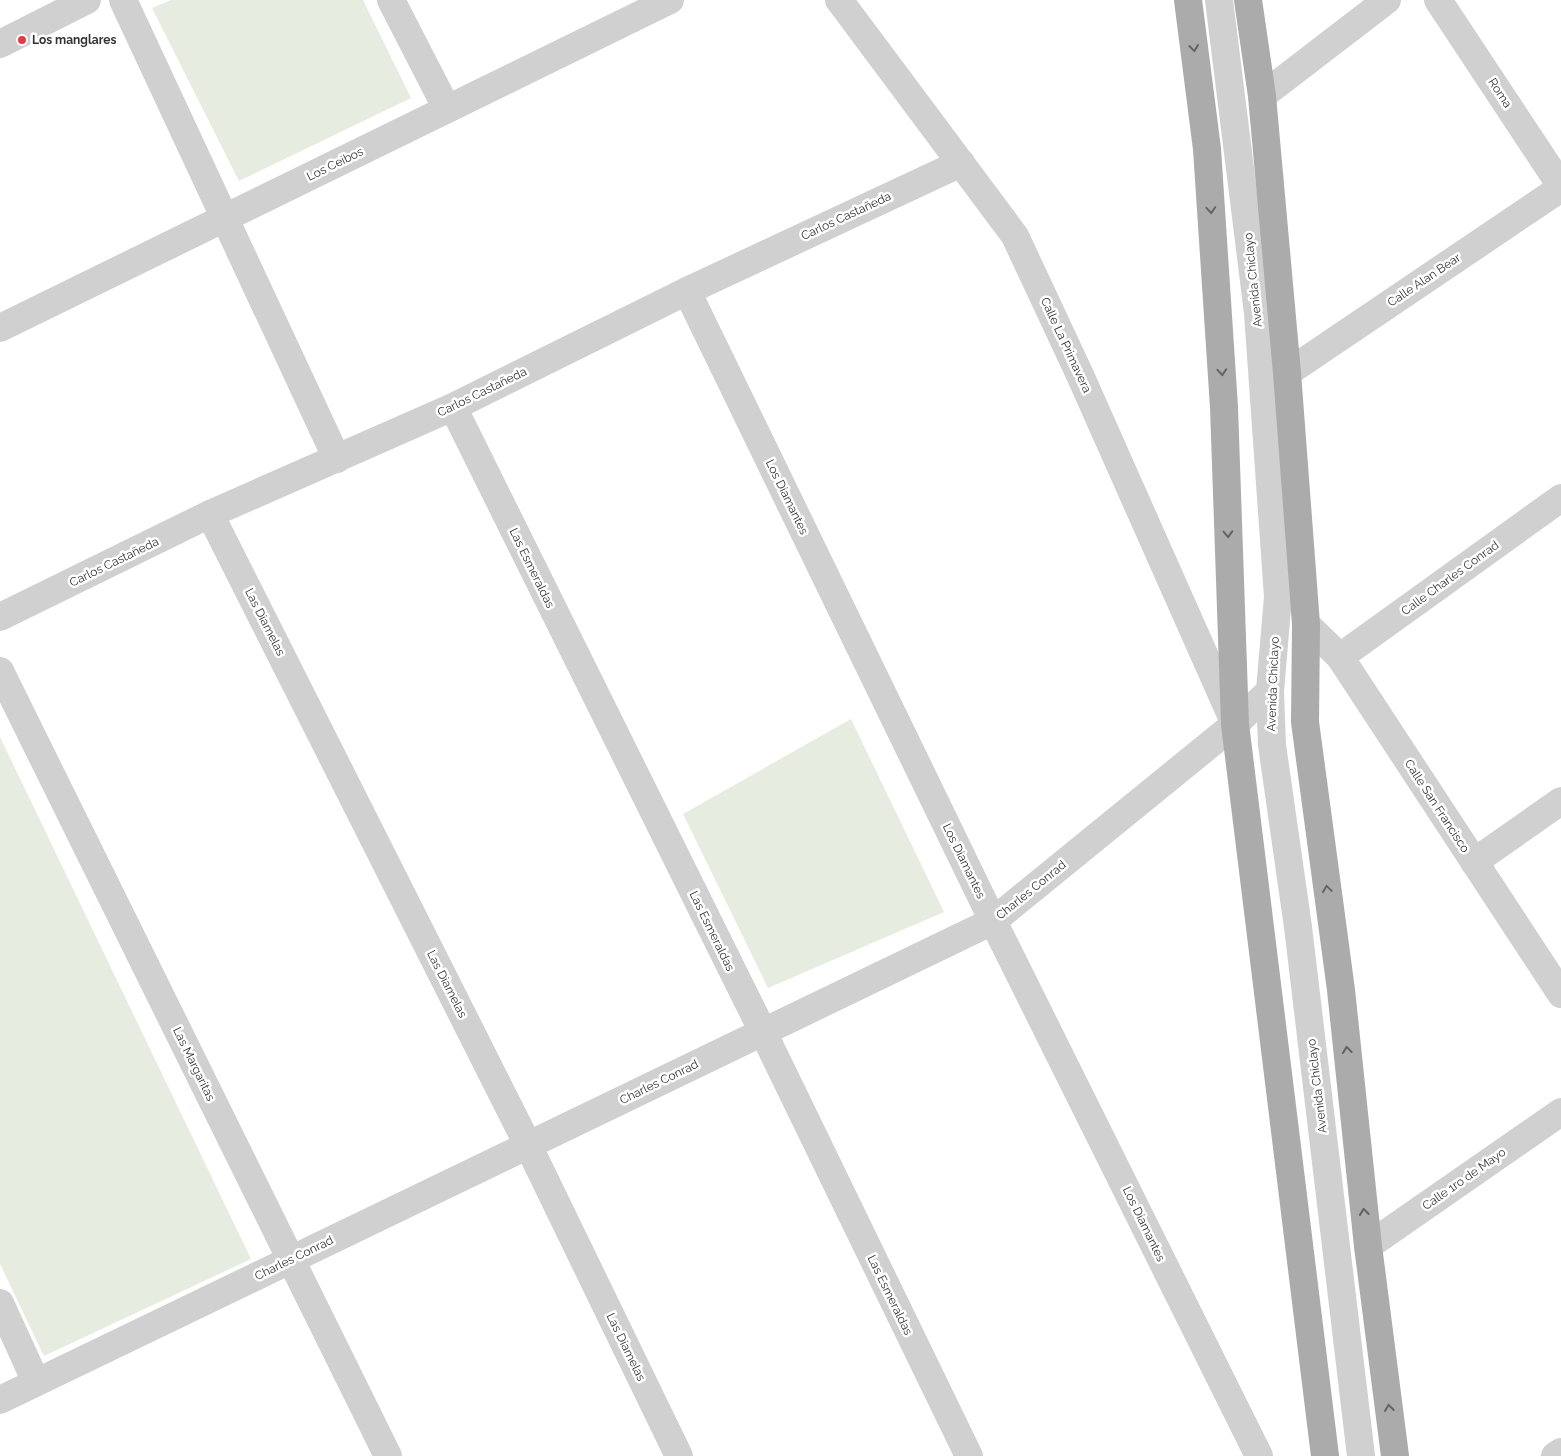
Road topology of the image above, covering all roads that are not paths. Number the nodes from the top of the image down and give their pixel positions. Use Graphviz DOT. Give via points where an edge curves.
graph roads {
  1 [pos="87,0"];
  2 [pos="123,0"];
  3 [pos="391,0"];
  4 [pos="670,0"];
  5 [pos="839,0"];
  6 [pos="1188,0"];
  7 [pos="1219,0"];
  8 [pos="1248,0"];
  9 [pos="1387,0"];
  10 [pos="1438,0"];
  11 [pos="0,44"];
  12 [pos="1262,96"];
  13 [pos="447,109"];
  14 [pos="961,163"];
  15 [pos="1561,187"];
  16 [pos="225,217"];
  17 [pos="687,291"];
  18 [pos="0,328"];
  19 [pos="1287,373"];
  20 [pos="453,407"];
  21 [pos="337,459"];
  22 [pos="1561,498"];
  23 [pos="210,514"];
  24 [pos="0,618"];
  25 [pos="1306,624"];
  26 [pos="1340,658"];
  27 [pos="0,671"];
  28 [pos="1270,691"];
  29 [pos="1235,724"];
  30 [pos="1561,801"];
  31 [pos="1474,862"];
  32 [pos="993,921"];
  33 [pos="1561,994"];
  34 [pos="762,1032"];
  35 [pos="1561,1112"];
  36 [pos="528,1145"];
  37 [pos="1368,1246"];
  38 [pos="290,1260"];
  39 [pos="0,1303"];
  40 [pos="36,1382"];
  41 [pos="0,1400"];
  42 [pos="1561,1452"];
  43 [pos="388,1456"];
  44 [pos="679,1456"];
  45 [pos="969,1456"];
  46 [pos="1259,1456"];
  47 [pos="1325,1456"];
  48 [pos="1361,1456"];
  49 [pos="1395,1456"];
  50 [pos="1556,1456"];
  1 -- 11 [label="street"];
  2 -- 16 [label="street"];
  3 -- 13 [label="street"];
  4 -- 13 [label="street, Los Ceibos"];
  5 -- 14 [label="street, Calle La Primavera"];
  6 -- 29 [label="main road, one-way" via="1207,149 1223,387"];
  7 -- 28 [label="street, Avenida Chiclayo" via="1258,313 1278,597"];
  8 -- 12 [label="main road, Avenida Chiclayo"];
  9 -- 12 [label="street"];
  10 -- 15 [label="street, Roma"];
  12 -- 19 [label="main road, Avenida Chiclayo"];
  13 -- 16 [label="street, Los Ceibos"];
  14 -- 17 [label="street, Carlos Castañeda"];
  14 -- 29 [label="street, Calle La Primavera" via="1015,236"];
  15 -- 19 [label="street, Calle Alan Bear"];
  16 -- 18 [label="street, Los Ceibos"];
  16 -- 21 [label="street"];
  17 -- 20 [label="street, Carlos Castañeda"];
  17 -- 32 [label="street, Los Diamantes"];
  19 -- 25 [label="main road, Avenida Chiclayo"];
  20 -- 21 [label="street, Carlos Castañeda"];
  20 -- 34 [label="street, Las Esmeraldas"];
  21 -- 23 [label="street, Carlos Castañeda"];
  22 -- 26 [label="street, Calle Charles Conrad"];
  23 -- 24 [label="street, Carlos Castañeda"];
  23 -- 36 [label="street, Las Diamelas"];
  25 -- 26 [label="street, Calle San Francisco"];
  37 -- 25 [label="main road, Avenida Chiclayo, one-way" via="1341,990 1305,722"];
  26 -- 31 [label="street, Calle San Francisco"];
  27 -- 38 [label="street, Las Margaritas"];
  28 -- 29 [label="street, Charles Conrad"];
  28 -- 48 [label="street, Avenida Chiclayo" via="1272,745 1299,937"];
  29 -- 32 [label="street, Charles Conrad"];
  29 -- 47 [label="main road"];
  30 -- 31 [label="street"];
  31 -- 33 [label="street, Calle San Francisco"];
  32 -- 34 [label="street, Charles Conrad"];
  32 -- 46 [label="street, Los Diamantes"];
  34 -- 36 [label="street, Charles Conrad"];
  34 -- 45 [label="street, Las Esmeraldas"];
  35 -- 37 [label="street, Calle 1ro de Mayo"];
  36 -- 38 [label="street, Charles Conrad"];
  36 -- 44 [label="street, Las Diamelas"];
  49 -- 37 [label="main road, Avenida Chiclayo, one-way"];
  38 -- 40 [label="street, Charles Conrad"];
  38 -- 43 [label="street, Las Margaritas"];
  39 -- 40 [label="street"];
  40 -- 41 [label="street, Charles Conrad"];
  42 -- 50 [label="street"];
}
